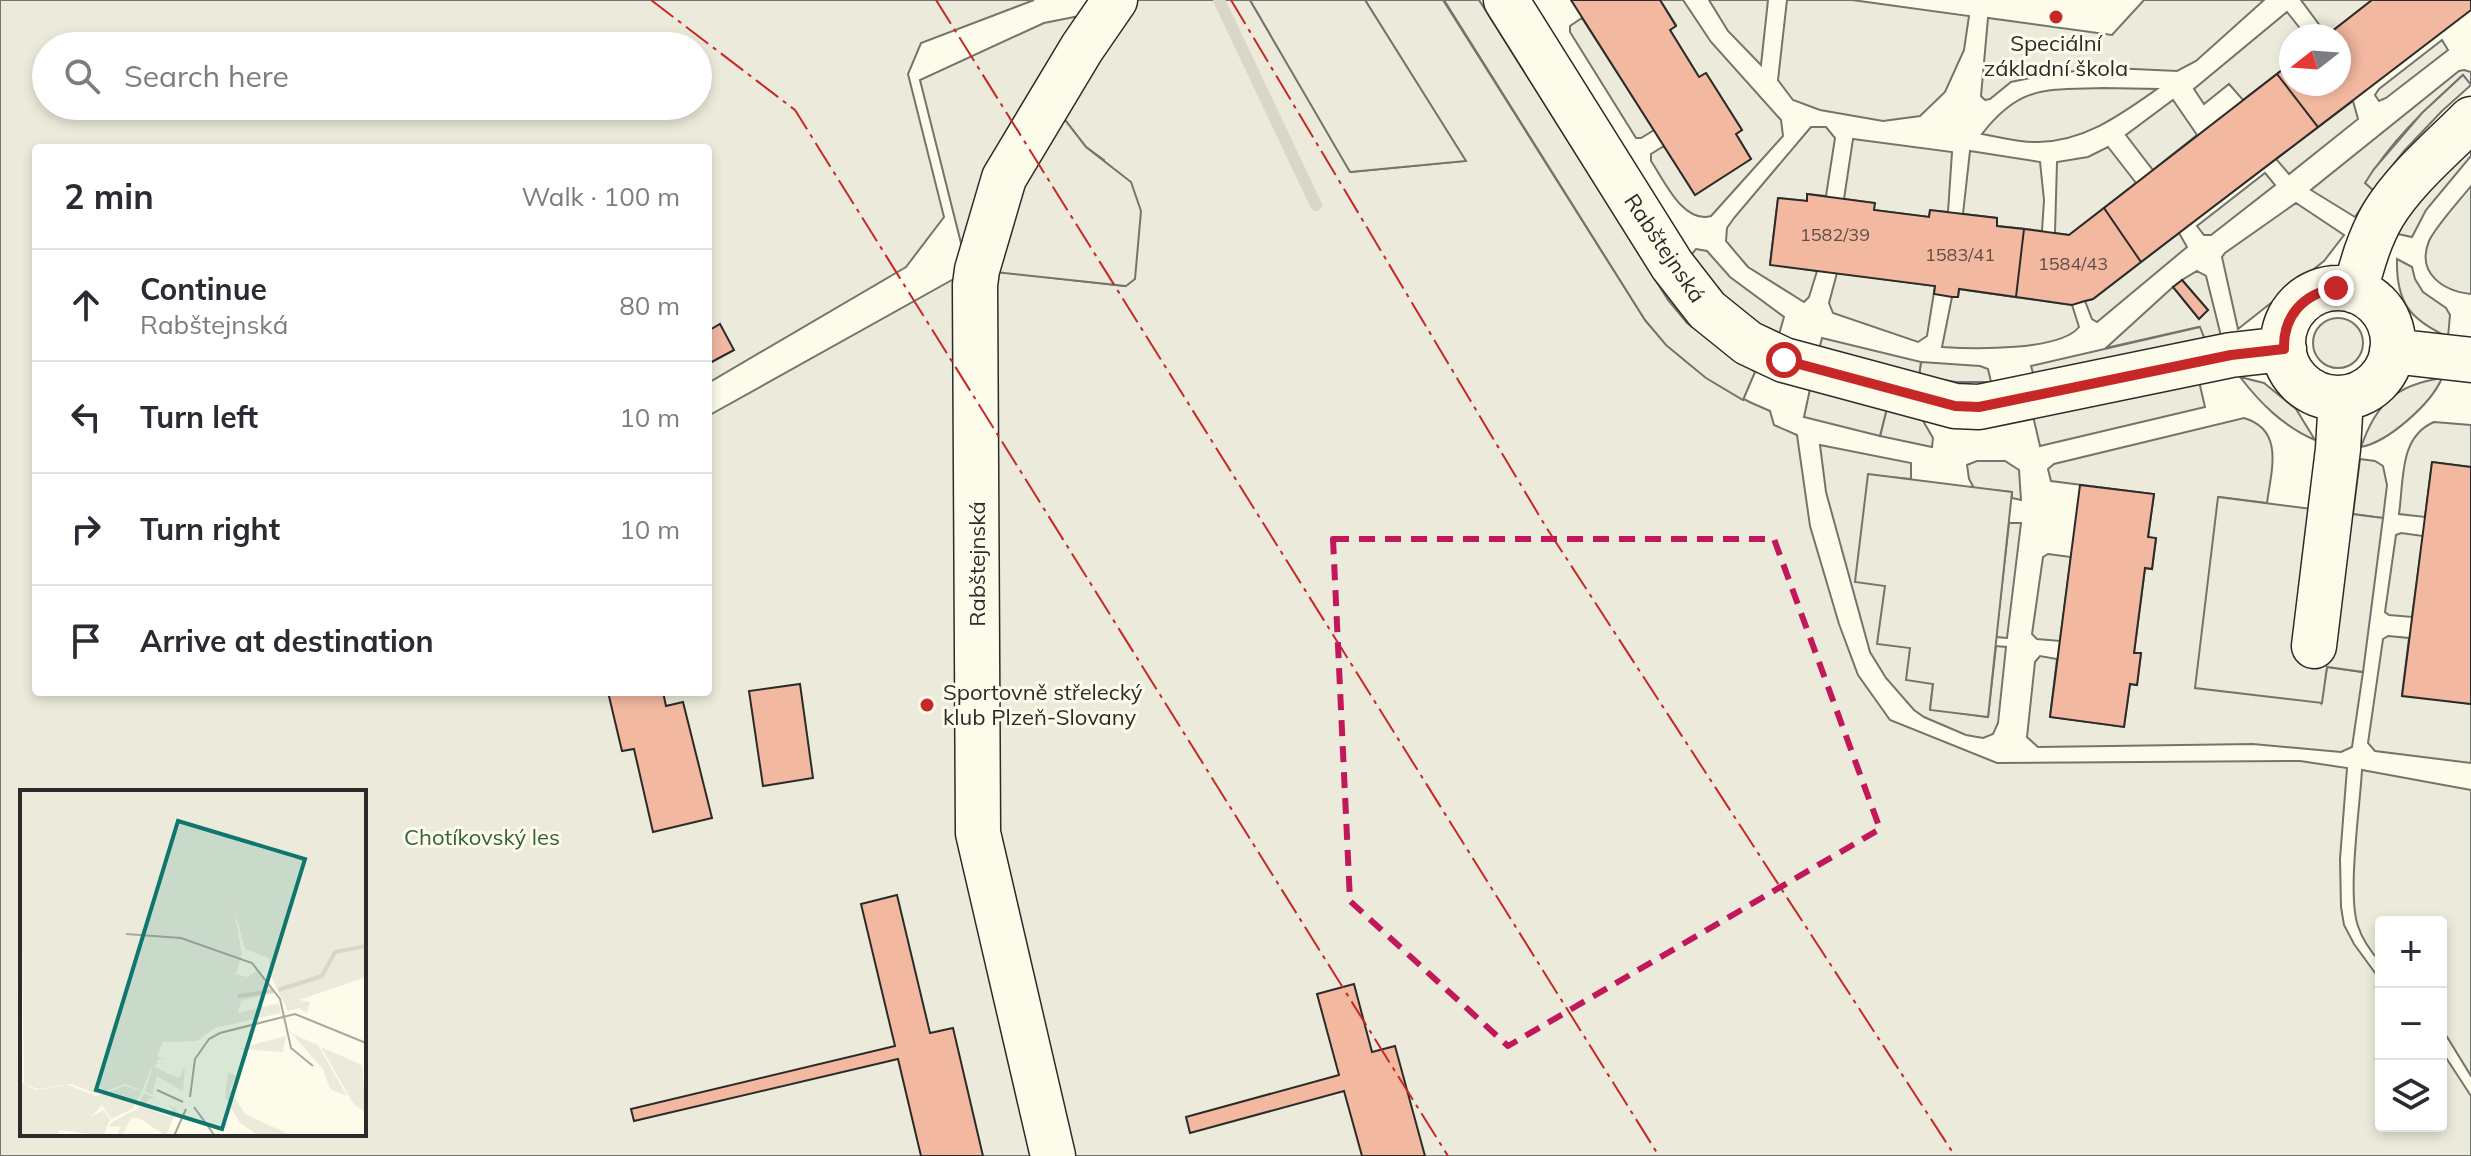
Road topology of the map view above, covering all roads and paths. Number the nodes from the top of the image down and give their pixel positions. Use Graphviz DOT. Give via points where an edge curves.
graph roads {
  1 [pos="1115,0"];
  2 [pos="1506,0"];
  3 [pos="2471,119"];
  4 [pos="2355,291"];
  5 [pos="2284,349"];
  6 [pos="2392,351"];
  7 [pos="2471,360"];
  8 [pos="2341,398"];
  9 [pos="2314,646"];
  10 [pos="1053,1156"];
  1 -- 10 [label="street, Rabštejnská" via="1004,178 977,270 978,833"];
  2 -- 5 [label="street, Rabštejnská" via="1672,265 1707,310 1748,343 1784,360 1955,406 1979,407 2231,355"];
  3 -- 4 [label="street" via="2383,215"];
  4 -- 5 [label="street" via="2336,288 2308,298 2288,321"];
  4 -- 6 [label="street" via="2385,315"];
  5 -- 8 [label="street" via="2302,385"];
  6 -- 7 [label="street"];
  6 -- 8 [label="street" via="2375,384"];
  8 -- 9 [label="street"];
}
